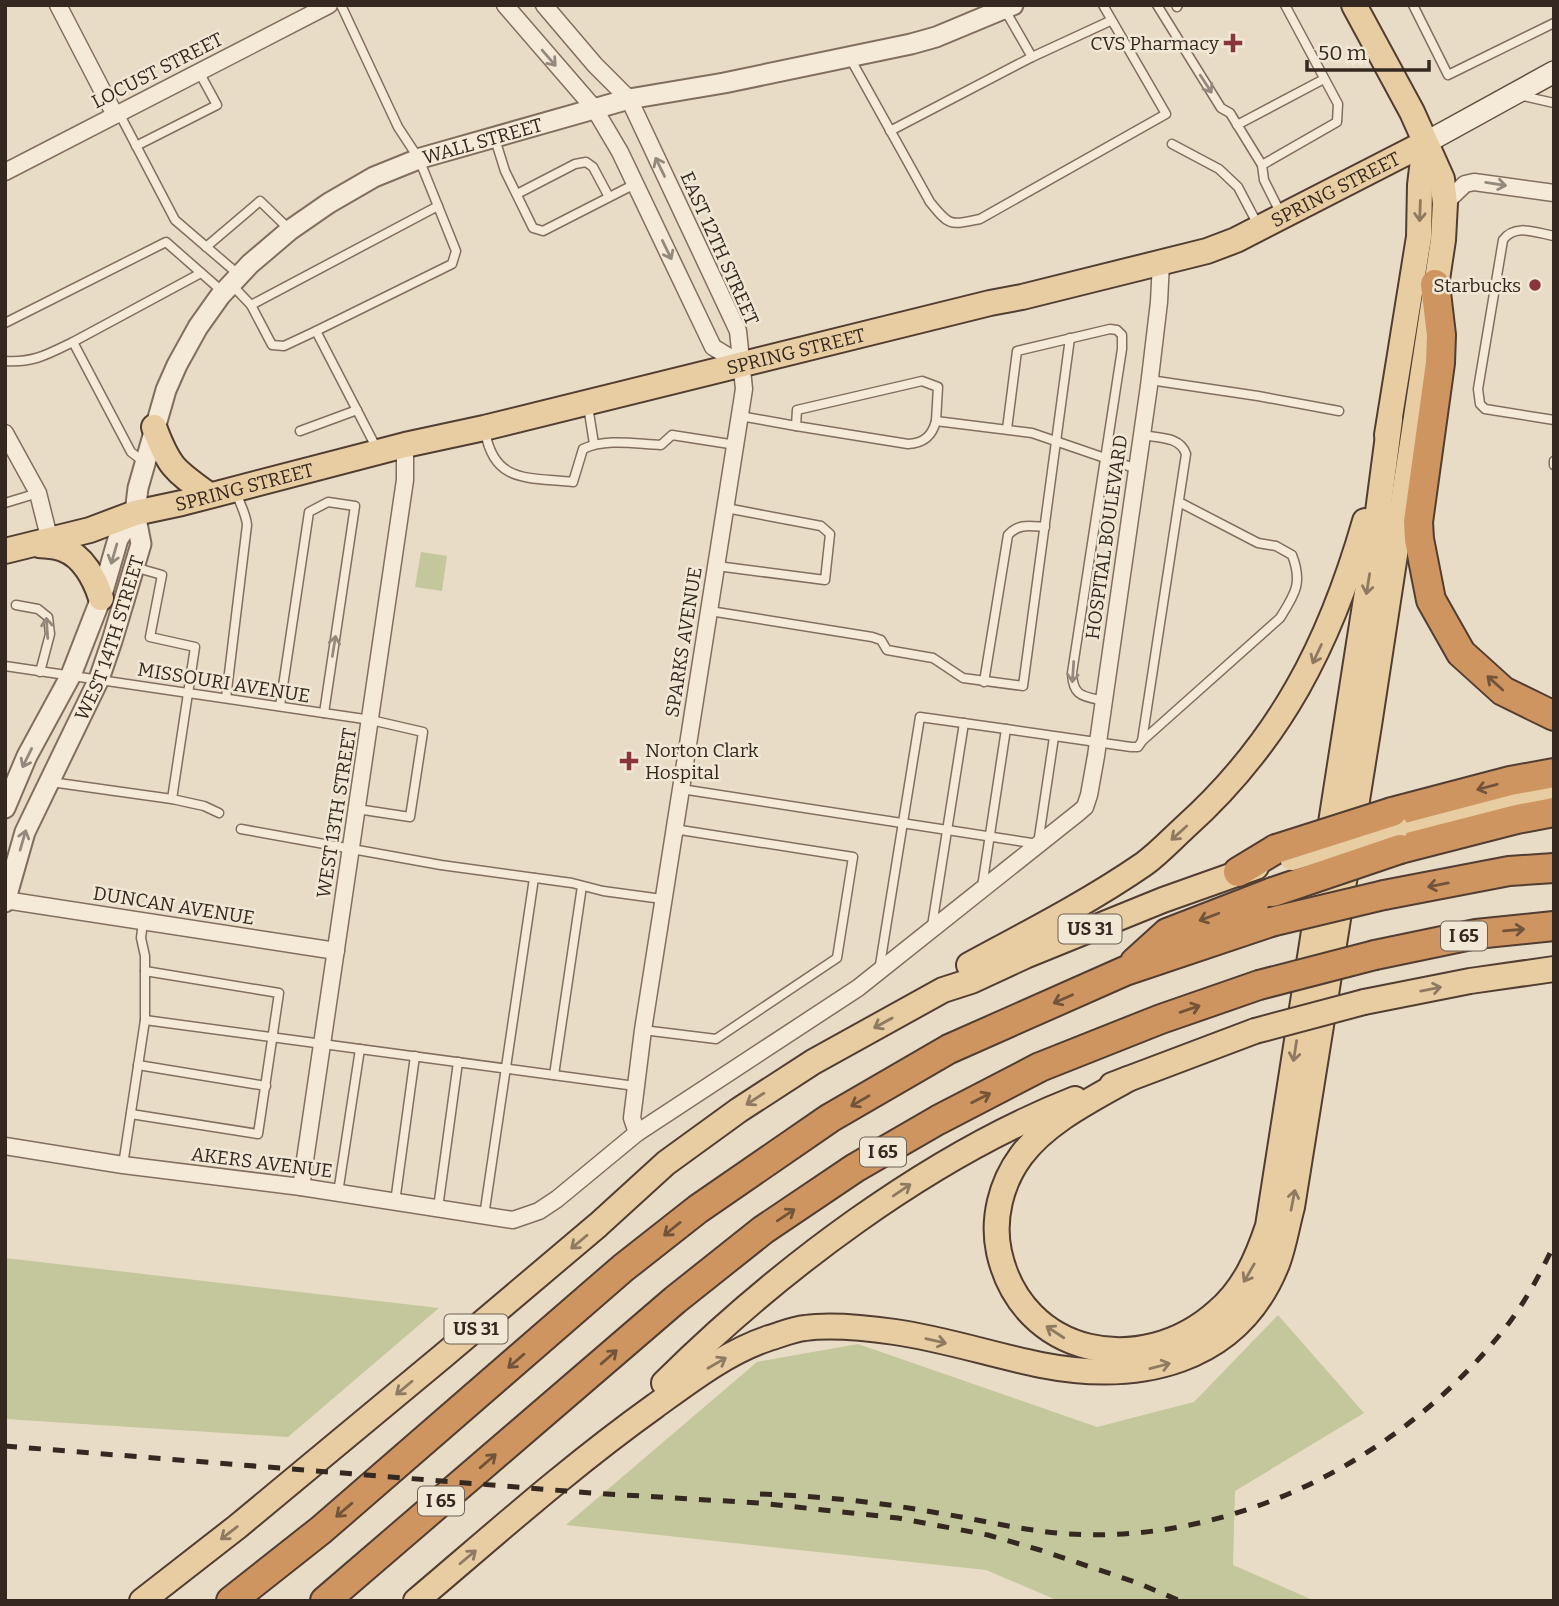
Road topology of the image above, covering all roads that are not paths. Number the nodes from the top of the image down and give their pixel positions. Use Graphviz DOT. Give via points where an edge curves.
graph roads {
  1 [pos="58,5"];
  2 [pos="341,5"];
  3 [pos="505,5"];
  4 [pos="544,5"];
  5 [pos="1103,5"];
  6 [pos="1157,5"];
  7 [pos="1285,5"];
  8 [pos="1354,5"];
  9 [pos="1413,5"];
  10 [pos="321,7"];
  11 [pos="1009,7"];
  12 [pos="1110,20"];
  13 [pos="1175,22"];
  14 [pos="1554,23"];
  15 [pos="1174,34"];
  16 [pos="849,57"];
  17 [pos="1032,57"];
  18 [pos="200,72"];
  19 [pos="1554,72"];
  20 [pos="1324,79"];
  21 [pos="1513,94"];
  22 [pos="629,99"];
  23 [pos="1554,103"];
  24 [pos="594,108"];
  25 [pos="117,114"];
  26 [pos="1237,125"];
  27 [pos="890,131"];
  28 [pos="494,136"];
  29 [pos="1425,143"];
  30 [pos="1171,144"];
  31 [pos="136,146"];
  32 [pos="419,159"];
  33 [pos="1262,165"];
  34 [pos="5,172"];
  35 [pos="635,184"];
  36 [pos="1554,193"];
  37 [pos="517,194"];
  38 [pos="610,197"];
  39 [pos="1444,203"];
  40 [pos="438,206"];
  41 [pos="1282,216"];
  42 [pos="1259,228"];
  43 [pos="290,230"];
  44 [pos="1554,236"];
  45 [pos="206,247"];
  46 [pos="1161,262"];
  47 [pos="201,273"];
  48 [pos="231,284"];
  49 [pos="1435,284"];
  50 [pos="251,305"];
  51 [pos="5,323"];
  52 [pos="316,331"];
  53 [pos="1070,338"];
  54 [pos="73,342"];
  55 [pos="5,361"];
  56 [pos="741,364"];
  57 [pos="1150,380"];
  58 [pos="587,403"];
  59 [pos="357,410"];
  60 [pos="1339,411"];
  61 [pos="740,416"];
  62 [pos="1390,419"];
  63 [pos="1554,420"];
  64 [pos="936,421"];
  65 [pos="796,426"];
  66 [pos="154,427"];
  67 [pos="484,428"];
  68 [pos="1007,429"];
  69 [pos="300,430"];
  70 [pos="5,433"];
  71 [pos="1142,435"];
  72 [pos="1057,441"];
  73 [pos="594,444"];
  74 [pos="736,444"];
  75 [pos="405,445"];
  76 [pos="378,452"];
  77 [pos="1104,459"];
  78 [pos="144,462"];
  79 [pos="1137,469"];
  80 [pos="236,488"];
  81 [pos="38,493"];
  82 [pos="209,495"];
  83 [pos="1179,502"];
  84 [pos="5,503"];
  85 [pos="726,508"];
  86 [pos="135,513"];
  87 [pos="1045,527"];
  88 [pos="43,542"];
  89 [pos="5,551"];
  90 [pos="717,566"];
  91 [pos="134,568"];
  92 [pos="101,598"];
  93 [pos="16,605"];
  94 [pos="710,611"];
  95 [pos="5,666"];
  96 [pos="40,672"];
  97 [pos="71,675"];
  98 [pos="99,679"];
  99 [pos="984,682"];
  100 [pos="189,692"];
  101 [pos="226,698"];
  102 [pos="1104,701"];
  103 [pos="280,706"];
  104 [pos="324,713"];
  105 [pos="1554,716"];
  106 [pos="371,720"];
  107 [pos="964,723"];
  108 [pos="1006,729"];
  109 [pos="1054,737"];
  110 [pos="1142,741"];
  111 [pos="1098,744"];
  112 [pos="1554,773"];
  113 [pos="48,781"];
  114 [pos="681,789"];
  115 [pos="1554,795"];
  116 [pos="7,797"];
  117 [pos="172,799"];
  118 [pos="357,808"];
  119 [pos="1554,812"];
  120 [pos="219,813"];
  121 [pos="903,823"];
  122 [pos="241,829"];
  123 [pos="674,830"];
  124 [pos="947,830"];
  125 [pos="1396,830"];
  126 [pos="990,837"];
  127 [pos="1038,844"];
  128 [pos="351,850"];
  129 [pos="1554,868"];
  130 [pos="1238,872"];
  131 [pos="534,878"];
  132 [pos="582,886"];
  133 [pos="981,889"];
  134 [pos="662,899"];
  135 [pos="5,901"];
  136 [pos="143,921"];
  137 [pos="1554,926"];
  138 [pos="932,929"];
  139 [pos="337,951"];
  140 [pos="1554,969"];
  141 [pos="145,971"];
  142 [pos="879,971"];
  143 [pos="1125,971"];
  144 [pos="943,990"];
  145 [pos="145,1020"];
  146 [pos="643,1030"];
  147 [pos="274,1037"];
  148 [pos="321,1043"];
  149 [pos="360,1049"];
  150 [pos="415,1056"];
  151 [pos="458,1062"];
  152 [pos="138,1065"];
  153 [pos="506,1069"];
  154 [pos="555,1076"];
  155 [pos="1128,1079"];
  156 [pos="266,1086"];
  157 [pos="635,1086"];
  158 [pos="131,1114"];
  159 [pos="637,1133"];
  160 [pos="5,1146"];
  161 [pos="123,1165"];
  162 [pos="301,1187"];
  163 [pos="338,1193"];
  164 [pos="395,1202"];
  165 [pos="438,1209"];
  166 [pos="484,1216"];
  167 [pos="601,1445"];
  168 [pos="142,1601"];
  169 [pos="231,1601"];
  170 [pos="325,1601"];
  171 [pos="416,1601"];
  1 -- 25 [label="street"];
  2 -- 32 [label="lane" via="398,127"];
  3 -- 24 [label="street, one-way"];
  4 -- 22 [label="street, EAST 12TH STREET"];
  5 -- 12 [label="lane"];
  6 -- 15 [label="lane"];
  7 -- 20 [label="lane"];
  8 -- 29 [label="main road"];
  9 -- 14 [label="lane" via="1448,75"];
  10 -- 18 [label="street, LOCUST STREET"];
  11 -- 16 [label="street, WALL STREET" via="936,37"];
  11 -- 17 [label="lane"];
  12 -- 17 [label="lane"];
  12 -- 27 [label="lane" via="1166,114 980,219 958,224 945,220"];
  13 -- 15 [label="lane"];
  15 -- 26 [label="lane, one-way"];
  16 -- 22 [label="street, WALL STREET"];
  16 -- 27 [label="lane"];
  17 -- 27 [label="lane"];
  18 -- 25 [label="street, LOCUST STREET"];
  18 -- 31 [label="lane" via="217,105"];
  19 -- 21 [label="main road, SPRING STREET"];
  20 -- 26 [label="lane"];
  20 -- 33 [label="lane" via="1338,104 1337,122"];
  21 -- 23 [label="lane"];
  21 -- 29 [label="main road, SPRING STREET"];
  22 -- 24 [label="street, WALL STREET"];
  56 -- 22 [label="street, EAST 12TH STREET, one-way" via="738,331"];
  24 -- 28 [label="street, WALL STREET"];
  24 -- 35 [label="street"];
  25 -- 31 [label="lane"];
  25 -- 34 [label="street, LOCUST STREET"];
  26 -- 33 [label="lane"];
  28 -- 32 [label="street, WALL STREET"];
  28 -- 37 [label="lane"];
  29 -- 39 [label="main road" via="1442,179"];
  29 -- 41 [label="main road, SPRING STREET"];
  29 -- 62 [label="main road, one-way" via="1419,237"];
  30 -- 42 [label="lane" via="1219,169 1238,187"];
  31 -- 45 [label="lane" via="175,220"];
  32 -- 40 [label="lane"];
  32 -- 43 [label="street, WALL STREET" via="352,189"];
  33 -- 41 [label="lane" via="1264,180"];
  35 -- 38 [label="lane"];
  35 -- 56 [label="street, one-way" via="713,347"];
  39 -- 36 [label="street, one-way" via="1465,184 1474,182"];
  37 -- 38 [label="lane" via="586,162 593,166"];
  37 -- 38 [label="lane" via="534,228 542,231"];
  39 -- 49 [label="main road"];
  40 -- 50 [label="lane"];
  40 -- 52 [label="lane" via="456,251 452,264"];
  41 -- 42 [label="main road, SPRING STREET"];
  42 -- 46 [label="main road, SPRING STREET" via="1207,251"];
  43 -- 45 [label="lane" via="260,201"];
  43 -- 48 [label="street, WALL STREET"];
  44 -- 63 [label="lane" via="1517,230 1508,232 1503,240 1478,389 1485,409"];
  45 -- 48 [label="lane"];
  46 -- 56 [label="main road, SPRING STREET"];
  46 -- 57 [label="street, HOSPITAL BOULEVARD"];
  47 -- 48 [label="lane"];
  47 -- 51 [label="lane" via="166,242"];
  47 -- 54 [label="lane"];
  48 -- 50 [label="lane"];
  48 -- 66 [label="street, WALL STREET" via="198,327 177,365"];
  105 -- 49 [label="highway, one-way" via="1503,691 1461,653 1431,600 1418,522 1440,363"];
  167 -- 49 [label="main road, one-way" via="737,1351 804,1328 896,1332 1044,1365 1146,1369 1195,1354 1221,1340 1261,1295 1278,1263 1292,1207"];
  50 -- 52 [label="lane" via="272,345 284,346"];
  52 -- 59 [label="lane"];
  53 -- 68 [label="lane" via="1017,351"];
  53 -- 72 [label="lane"];
  53 -- 77 [label="lane" via="1110,329 1122,335"];
  54 -- 55 [label="lane" via="35,360"];
  54 -- 78 [label="lane" via="131,452"];
  56 -- 58 [label="main road, SPRING STREET"];
  56 -- 61 [label="street, SPARKS AVENUE"];
  57 -- 60 [label="lane"];
  57 -- 71 [label="street, HOSPITAL BOULEVARD"];
  58 -- 67 [label="main road, SPRING STREET"];
  58 -- 73 [label="lane"];
  59 -- 69 [label="lane"];
  59 -- 76 [label="lane"];
  61 -- 65 [label="lane"];
  61 -- 74 [label="street, SPARKS AVENUE"];
  62 -- 144 [label="main road, one-way" via="1357,547 1327,632 1277,724 1214,802 1147,862 967,967"];
  62 -- 155 [label="main road, one-way" via="1268,1226 1245,1280 1217,1313 1152,1347 1103,1350 1057,1334 1025,1307 1002,1263 996,1227 1003,1189 1028,1147 1086,1103"];
  64 -- 65 [label="lane" via="926,439 908,444"];
  64 -- 65 [label="lane" via="938,387 922,381 797,410"];
  64 -- 68 [label="lane"];
  66 -- 78 [label="street, WALL STREET"];
  66 -- 82 [label="main road" via="174,469"];
  67 -- 73 [label="lane" via="488,450 498,466 519,475 573,482 583,449"];
  67 -- 75 [label="main road, SPRING STREET"];
  68 -- 72 [label="lane"];
  70 -- 81 [label="street"];
  71 -- 79 [label="street, HOSPITAL BOULEVARD"];
  71 -- 83 [label="lane" via="1184,446"];
  72 -- 77 [label="lane"];
  72 -- 87 [label="lane"];
  73 -- 74 [label="lane" via="661,445 672,435"];
  74 -- 85 [label="street, SPARKS AVENUE"];
  75 -- 76 [label="main road, SPRING STREET"];
  75 -- 106 [label="street, WEST 13TH STREET" via="405,480"];
  76 -- 80 [label="main road, SPRING STREET"];
  77 -- 79 [label="lane"];
  77 -- 102 [label="lane, one-way" via="1072,673 1077,693"];
  78 -- 86 [label="street, WALL STREET"];
  79 -- 102 [label="street, HOSPITAL BOULEVARD"];
  80 -- 82 [label="main road, SPRING STREET"];
  80 -- 101 [label="lane" via="247,525"];
  81 -- 84 [label="lane"];
  81 -- 88 [label="street"];
  82 -- 86 [label="main road, SPRING STREET"];
  83 -- 110 [label="lane"];
  83 -- 110 [label="lane" via="1258,543 1292,555 1299,571 1294,596 1280,618"];
  85 -- 90 [label="street, SPARKS AVENUE"];
  85 -- 90 [label="lane" via="821,526 830,534 825,580"];
  86 -- 88 [label="main road, SPRING STREET"];
  86 -- 91 [label="street, WEST 14TH STREET" via="141,544"];
  86 -- 92 [label="street, WEST 14TH STREET, one-way" via="118,539"];
  87 -- 99 [label="lane" via="1014,527 1008,535"];
  87 -- 99 [label="lane" via="1023,687"];
  88 -- 89 [label="main road, SPRING STREET"];
  88 -- 92 [label="main road" via="64,549 88,569"];
  90 -- 94 [label="street, SPARKS AVENUE"];
  91 -- 98 [label="street, WEST 14TH STREET"];
  91 -- 100 [label="lane" via="162,575 150,637 195,647"];
  92 -- 97 [label="street, WEST 14TH STREET"];
  96 -- 93 [label="lane, one-way" via="50,634 48,617 38,609"];
  94 -- 99 [label="lane" via="872,637 881,640 887,650 933,658 962,678"];
  94 -- 114 [label="street, SPARKS AVENUE"];
  95 -- 96 [label="lane, MISSOURI AVENUE"];
  96 -- 97 [label="lane, MISSOURI AVENUE"];
  97 -- 98 [label="lane, MISSOURI AVENUE"];
  97 -- 116 [label="street, WEST 14TH STREET, one-way"];
  98 -- 100 [label="lane, MISSOURI AVENUE"];
  98 -- 113 [label="street, WEST 14TH STREET"];
  100 -- 101 [label="lane, MISSOURI AVENUE"];
  100 -- 117 [label="lane"];
  101 -- 103 [label="lane, MISSOURI AVENUE"];
  102 -- 111 [label="street, HOSPITAL BOULEVARD"];
  103 -- 104 [label="lane, MISSOURI AVENUE"];
  104 -- 103 [label="lane, one-way" via="355,506 328,502 309,512"];
  104 -- 106 [label="lane, MISSOURI AVENUE"];
  106 -- 118 [label="street, WEST 13TH STREET"];
  106 -- 118 [label="lane, MISSOURI AVENUE" via="423,732 412,805 410,817"];
  107 -- 108 [label="lane"];
  107 -- 121 [label="lane" via="920,717"];
  107 -- 124 [label="lane"];
  108 -- 109 [label="lane"];
  108 -- 126 [label="lane"];
  109 -- 111 [label="lane"];
  109 -- 127 [label="lane"];
  110 -- 111 [label="lane" via="1138,747"];
  111 -- 127 [label="street, HOSPITAL BOULEVARD" via="1085,807"];
  112 -- 125 [label="highway, one-way" via="1510,781"];
  113 -- 117 [label="lane"];
  135 -- 113 [label="street, WEST 14TH STREET, one-way" via="24,832"];
  114 -- 121 [label="lane"];
  114 -- 123 [label="street, SPARKS AVENUE"];
  115 -- 125 [label="main road"];
  117 -- 120 [label="lane"];
  118 -- 128 [label="street, WEST 13TH STREET"];
  119 -- 125 [label="highway"];
  121 -- 124 [label="lane"];
  121 -- 142 [label="lane"];
  122 -- 128 [label="lane"];
  123 -- 134 [label="street, SPARKS AVENUE"];
  123 -- 146 [label="lane" via="853,857 837,958 716,1039"];
  124 -- 126 [label="lane"];
  124 -- 138 [label="lane"];
  125 -- 130 [label="highway, bridge" via="1278,855"];
  125 -- 143 [label="highway, one-way, bridge" via="1273,892 1167,933"];
  126 -- 127 [label="lane"];
  126 -- 133 [label="lane"];
  127 -- 133 [label="street"];
  128 -- 131 [label="lane"];
  128 -- 139 [label="street, WEST 13TH STREET"];
  129 -- 143 [label="highway, one-way, bridge" via="1509,871 1271,922"];
  130 -- 144 [label="main road, US 31"];
  131 -- 132 [label="lane"];
  131 -- 153 [label="lane"];
  132 -- 134 [label="lane"];
  132 -- 154 [label="lane"];
  133 -- 138 [label="street"];
  134 -- 146 [label="street, SPARKS AVENUE"];
  135 -- 136 [label="street, DUNCAN AVENUE"];
  136 -- 139 [label="street, DUNCAN AVENUE"];
  136 -- 141 [label="lane"];
  170 -- 137 [label="highway, I 65, one-way, bridge" via="763,1230 855,1168 938,1120 1040,1067 1259,985 1476,934"];
  138 -- 142 [label="street"];
  139 -- 148 [label="street, WEST 13TH STREET"];
  155 -- 140 [label="main road, one-way, bridge" via="1255,1031 1364,1002"];
  141 -- 145 [label="lane"];
  141 -- 147 [label="lane" via="279,993"];
  142 -- 159 [label="street"];
  143 -- 169 [label="highway, one-way" via="949,1049 830,1118 698,1209"];
  144 -- 168 [label="main road, US 31, one-way" via="813,1062 666,1163 443,1356"];
  145 -- 147 [label="lane"];
  145 -- 152 [label="lane"];
  146 -- 157 [label="street, SPARKS AVENUE"];
  147 -- 148 [label="lane"];
  147 -- 156 [label="lane"];
  148 -- 149 [label="lane"];
  148 -- 162 [label="street, WEST 13TH STREET"];
  149 -- 150 [label="lane"];
  149 -- 163 [label="lane"];
  150 -- 151 [label="lane"];
  150 -- 164 [label="lane"];
  151 -- 153 [label="lane"];
  151 -- 165 [label="lane"];
  152 -- 156 [label="lane"];
  152 -- 158 [label="lane"];
  153 -- 154 [label="lane"];
  153 -- 166 [label="lane"];
  154 -- 157 [label="lane"];
  167 -- 155 [label="main road, one-way" via="767,1289 906,1187 1033,1116"];
  156 -- 158 [label="lane" via="258,1134"];
  157 -- 159 [label="street, SPARKS AVENUE" via="632,1118"];
  158 -- 161 [label="lane"];
  159 -- 166 [label="street, AKERS AVENUE" via="538,1211 513,1220"];
  160 -- 161 [label="street, AKERS AVENUE"];
  161 -- 162 [label="street, AKERS AVENUE"];
  162 -- 163 [label="street, AKERS AVENUE"];
  163 -- 164 [label="street, AKERS AVENUE"];
  164 -- 165 [label="street, AKERS AVENUE"];
  165 -- 166 [label="street, AKERS AVENUE"];
  171 -- 167 [label="main road, one-way"];
}
